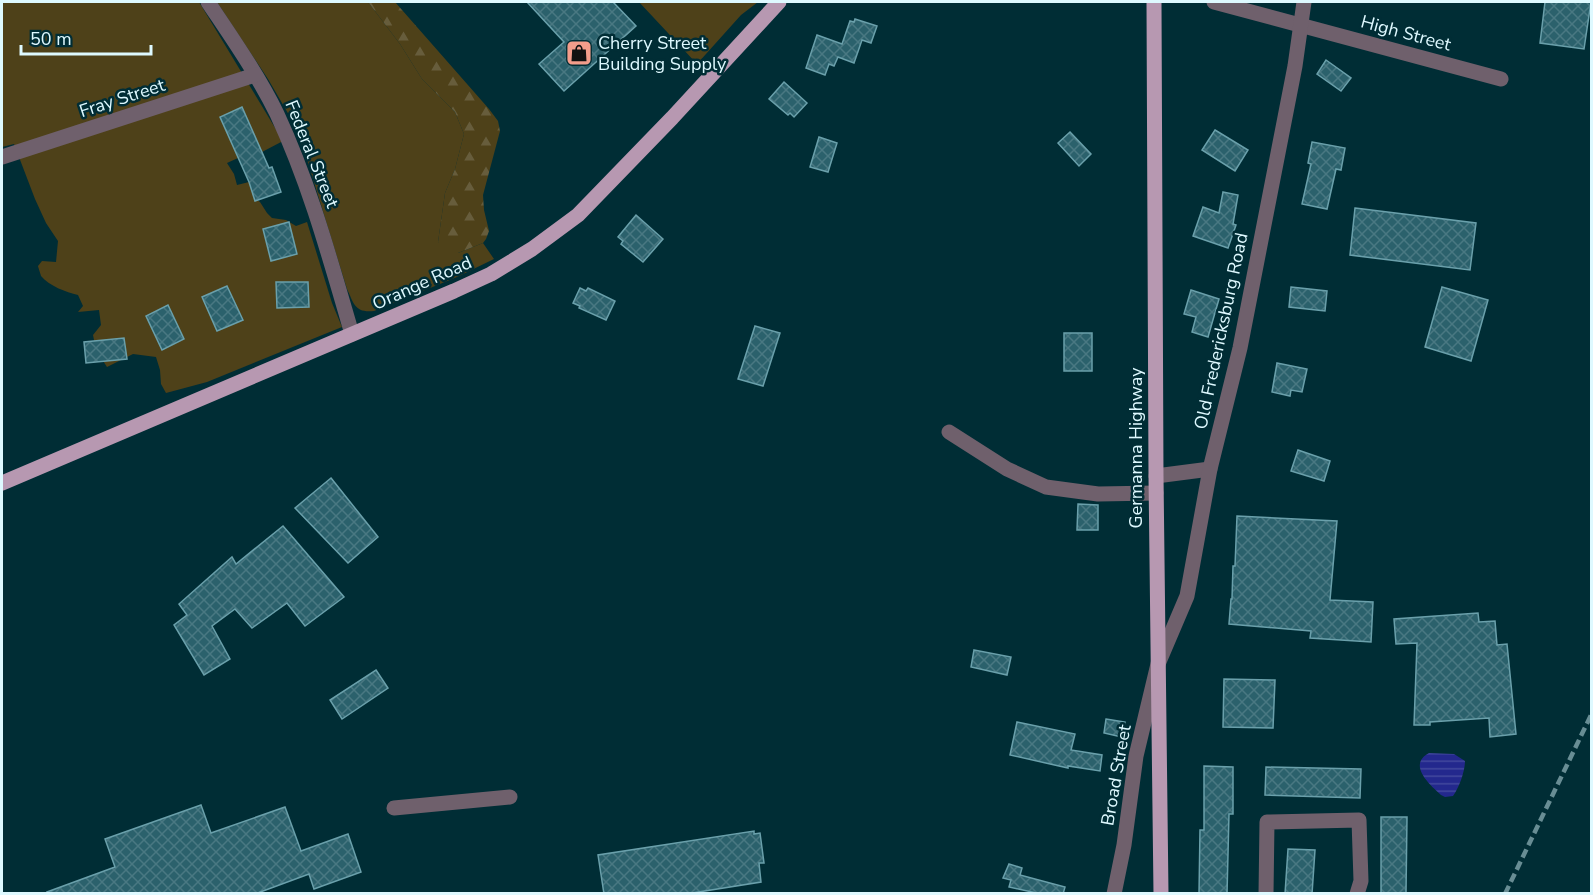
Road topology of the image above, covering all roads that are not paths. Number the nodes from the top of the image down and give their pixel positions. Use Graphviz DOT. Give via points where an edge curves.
graph roads {
  1 [pos="208,2"];
  2 [pos="779,2"];
  3 [pos="1154,2"];
  4 [pos="1214,2"];
  5 [pos="1304,2"];
  6 [pos="1301,25"];
  7 [pos="255,75"];
  8 [pos="1501,79"];
  9 [pos="2,157"];
  10 [pos="352,334"];
  11 [pos="949,432"];
  12 [pos="1210,470"];
  13 [pos="1156,476"];
  14 [pos="2,483"];
  15 [pos="1156,493"];
  16 [pos="1158,664"];
  17 [pos="510,796"];
  18 [pos="394,808"];
  19 [pos="1114,894"];
  20 [pos="1161,894"];
  21 [pos="1266,894"];
  22 [pos="1357,894"];
  1 -- 7 [label="street, Federal Street"];
  2 -- 10 [label="main road, Orange Road" via="578,215 491,274"];
  3 -- 13 [label="main road, Germanna Highway"];
  4 -- 6 [label="street, High Street"];
  5 -- 6 [label="street, Old Fredericksburg Road"];
  6 -- 8 [label="street, High Street"];
  6 -- 12 [label="street, Old Fredericksburg Road" via="1240,348"];
  7 -- 9 [label="street, Fray Street"];
  7 -- 10 [label="street, Federal Street" via="301,170"];
  10 -- 14 [label="main road, Orange Road"];
  11 -- 15 [label="street" via="1007,469 1046,487 1098,494"];
  12 -- 13 [label="street"];
  12 -- 16 [label="street, Old Fredericksburg Road" via="1187,596"];
  13 -- 15 [label="main road, Germanna Highway"];
  15 -- 16 [label="main road, Germanna Highway"];
  16 -- 19 [label="street, Broad Street" via="1133,772"];
  16 -- 20 [label="main road, Germanna Highway"];
  17 -- 18 [label="street"];
  21 -- 22 [label="street" via="1268,822 1359,820 1361,881"];
}
